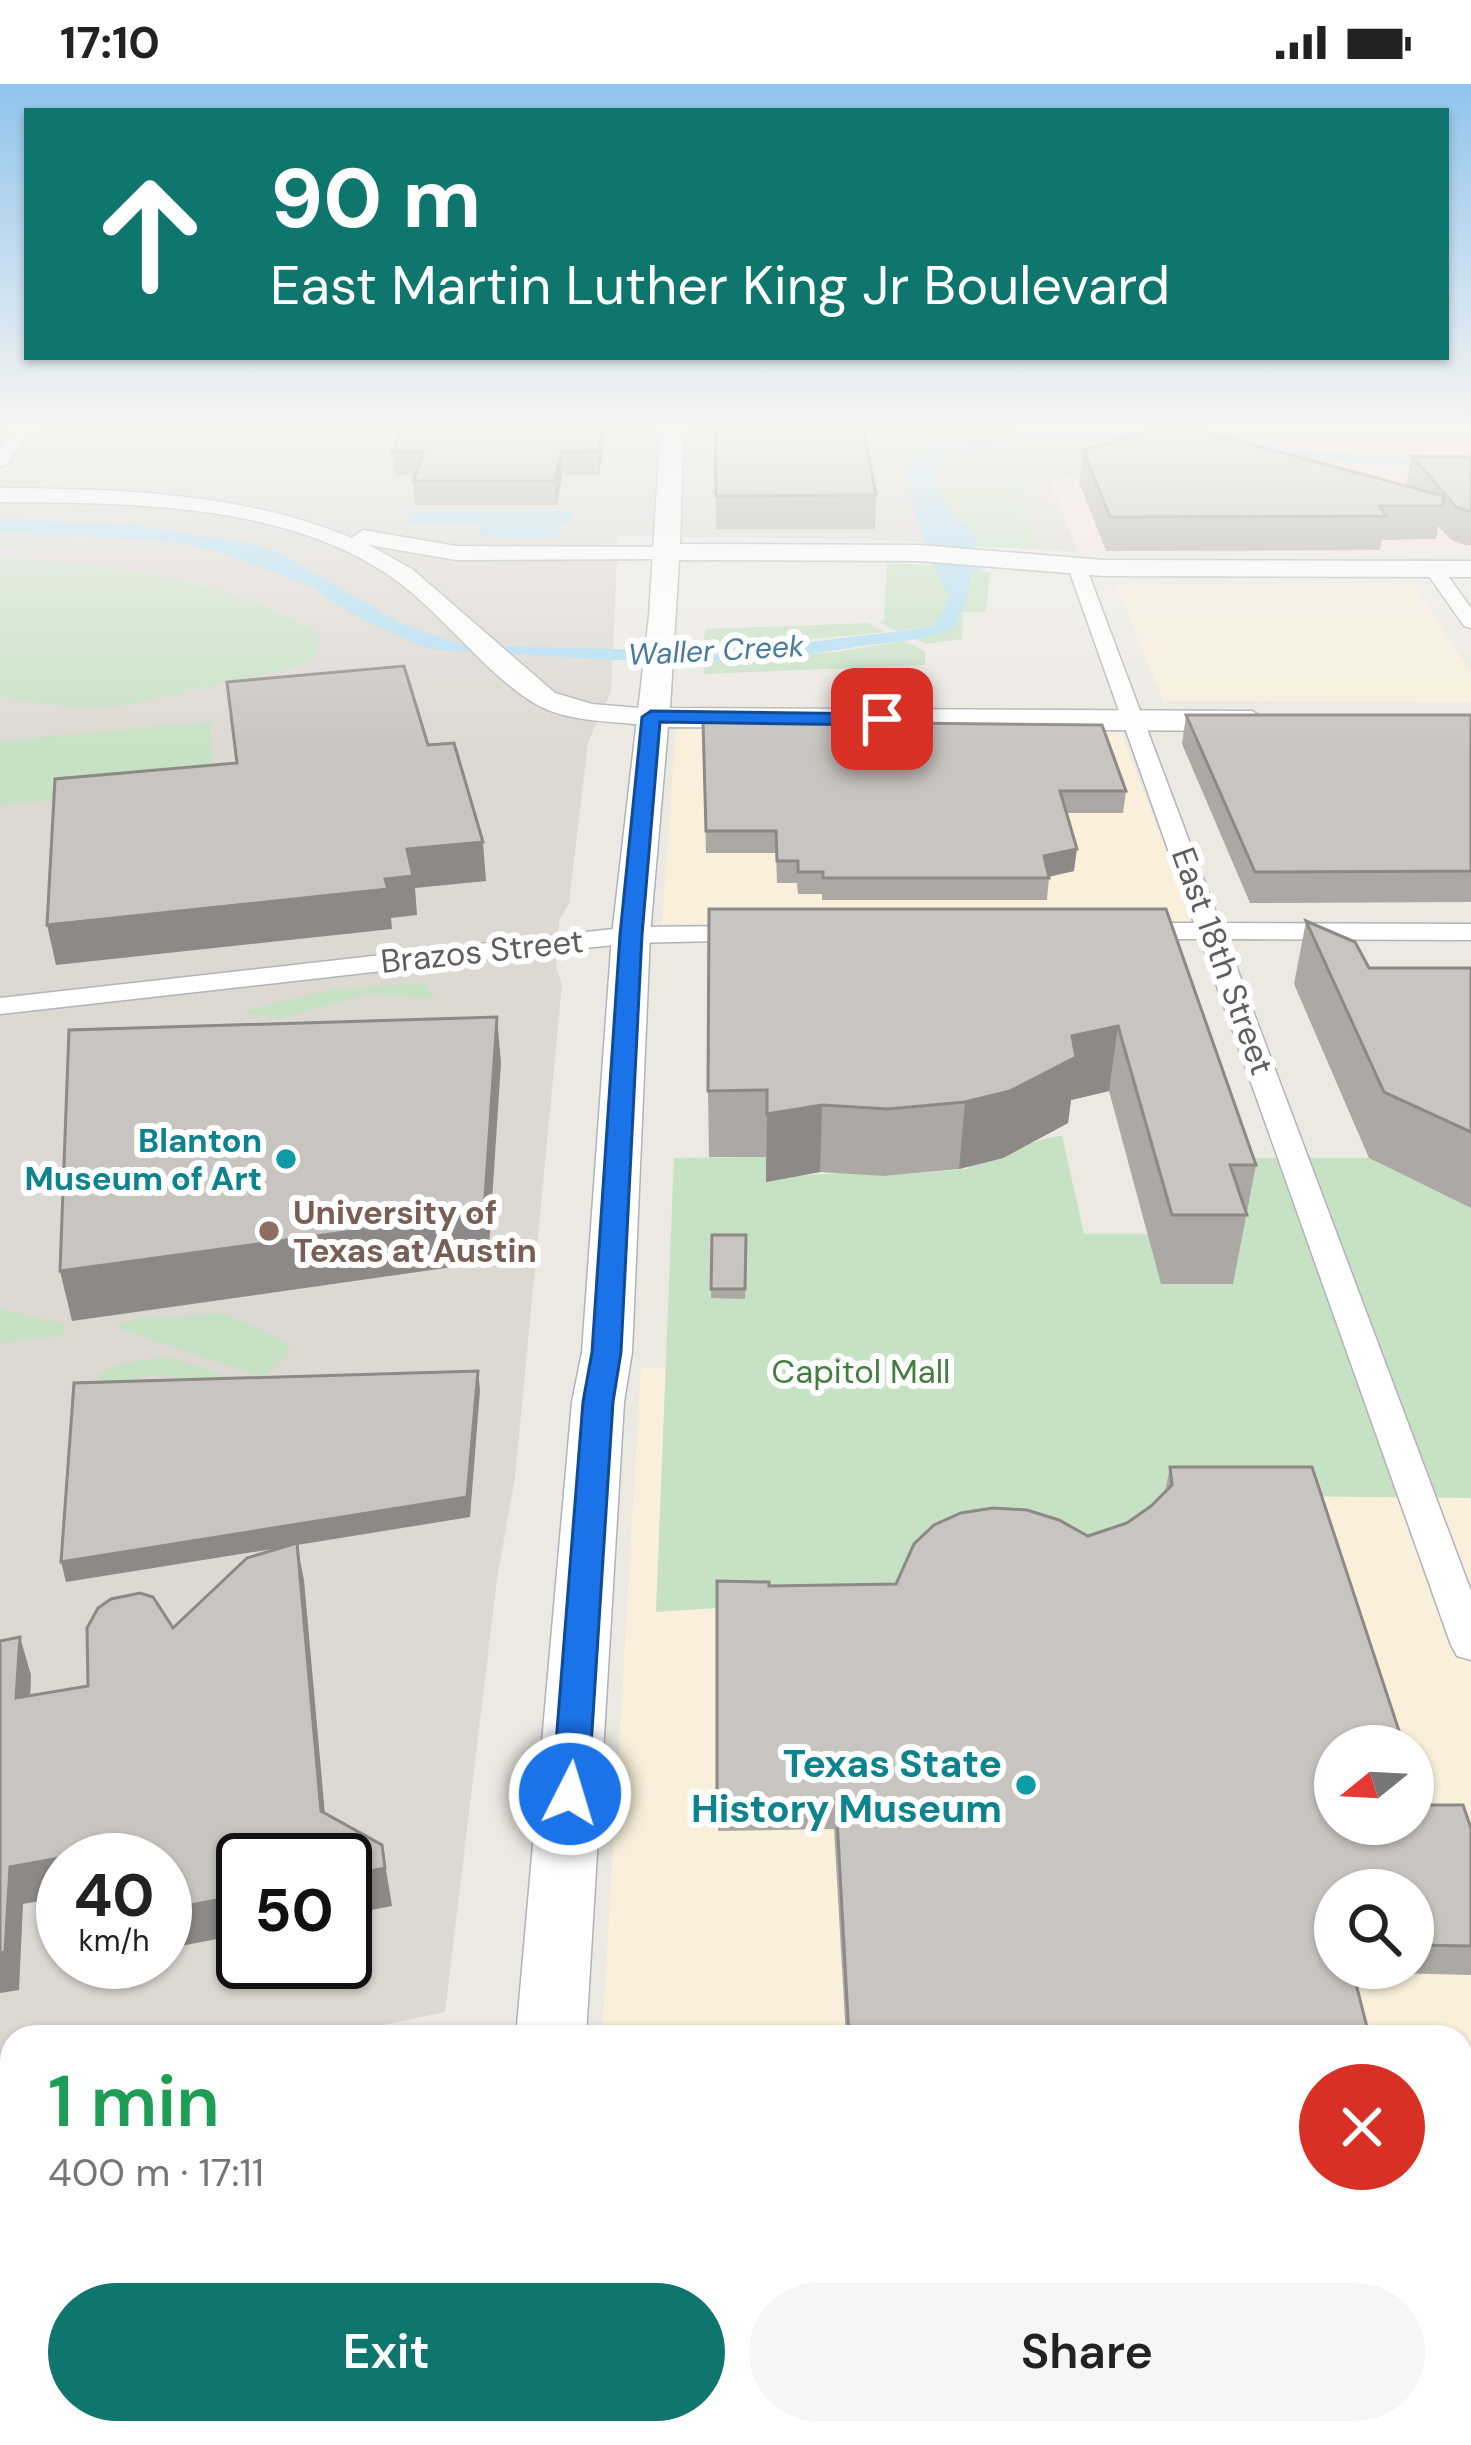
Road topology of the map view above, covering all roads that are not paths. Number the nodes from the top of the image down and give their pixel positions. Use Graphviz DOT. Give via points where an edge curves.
graph roads {
  1 [pos="318,532"];
  2 [pos="342,532"];
  3 [pos="665,532"];
  4 [pos="664,552"];
  5 [pos="493,554"];
  6 [pos="1077,567"];
  7 [pos="1433,569"];
  8 [pos="1471,569"];
  9 [pos="413,583"];
  10 [pos="1471,622"];
  11 [pos="654,699"];
  12 [pos="1276,721"];
  13 [pos="1134,722"];
  14 [pos="1214,931"];
  15 [pos="1101,932"];
  16 [pos="1471,932"];
  17 [pos="772,934"];
  18 [pos="631,935"];
  19 [pos="0,1006"];
  20 [pos="1471,1645"];
  21 [pos="552,2025"];
  1 -- 9 [label="street"];
  2 -- 5 [label="street"];
  3 -- 4 [label="main road"];
  4 -- 5 [label="street"];
  4 -- 6 [label="main road" via="877,553"];
  4 -- 11 [label="main road"];
  5 -- 9 [label="street" via="426,562"];
  6 -- 7 [label="main road"];
  6 -- 13 [label="street, East 18th Street"];
  7 -- 8 [label="main road"];
  7 -- 10 [label="street"];
  9 -- 11 [label="street" via="527,688 556,703"];
  11 -- 13 [label="main road"];
  11 -- 18 [label="main road"];
  12 -- 13 [label="main road"];
  13 -- 14 [label="street, East 18th Street"];
  14 -- 15 [label="street"];
  14 -- 16 [label="street"];
  14 -- 20 [label="street, East 18th Street"];
  17 -- 18 [label="street, Brazos Street"];
  18 -- 19 [label="street, Brazos Street"];
  18 -- 21 [label="main road" via="607,1352"];
}
